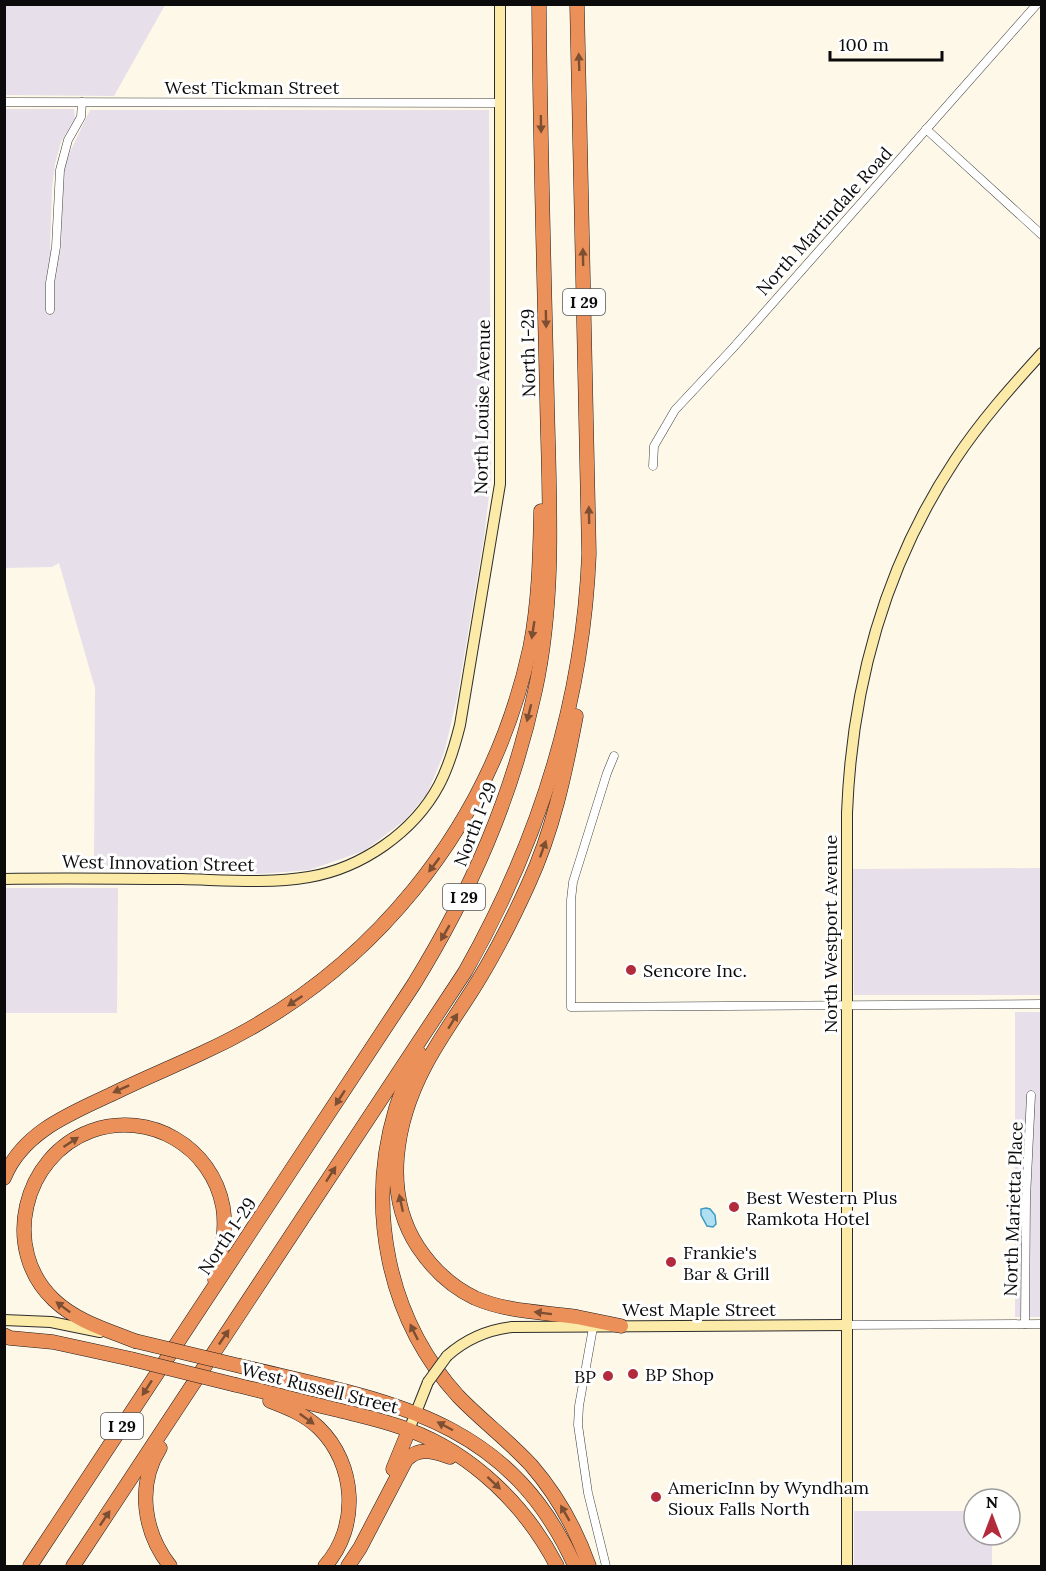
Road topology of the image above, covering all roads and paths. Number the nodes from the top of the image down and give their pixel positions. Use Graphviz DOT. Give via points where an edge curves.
graph roads {
  1 [pos="500,4"];
  2 [pos="533,4"];
  3 [pos="539,4"];
  4 [pos="579,4"];
  5 [pos="1037,4"];
  6 [pos="539,24"];
  7 [pos="4,102"];
  8 [pos="82,102"];
  9 [pos="500,103"];
  10 [pos="926,129"];
  11 [pos="1041,235"];
  12 [pos="50,310"];
  13 [pos="1041,353"];
  14 [pos="548,446"];
  15 [pos="653,466"];
  16 [pos="578,663"];
  17 [pos="614,756"];
  18 [pos="311,877"];
  19 [pos="4,879"];
  20 [pos="452,993"];
  21 [pos="1041,1004"];
  22 [pos="847,1005"];
  23 [pos="1031,1095"];
  24 [pos="4,1179"];
  25 [pos="214,1287"];
  26 [pos="4,1320"];
  27 [pos="594,1324"];
  28 [pos="1025,1324"];
  29 [pos="1041,1324"];
  30 [pos="846,1325"];
  31 [pos="621,1326"];
  32 [pos="4,1337"];
  33 [pos="135,1341"];
  34 [pos="236,1385"];
  35 [pos="188,1391"];
  36 [pos="416,1412"];
  37 [pos="409,1430"];
  38 [pos="467,1461"];
  39 [pos="367,1535"];
  40 [pos="30,1566"];
  41 [pos="73,1566"];
  42 [pos="170,1566"];
  43 [pos="325,1566"];
  44 [pos="348,1566"];
  45 [pos="557,1566"];
  46 [pos="575,1566"];
  47 [pos="589,1566"];
  48 [pos="606,1566"];
  49 [pos="847,1566"];
  1 -- 9 [label="street, North Louise Avenue"];
  2 -- 6 [label="highway"];
  3 -- 6 [label="highway, North I-29 / I 29"];
  16 -- 4 [label="highway, I 29, one-way" via="589,526"];
  5 -- 10 [label="street, North Martindale Road"];
  6 -- 14 [label="highway, North I-29 / I 29, one-way"];
  7 -- 8 [label="street, West Tickman Street"];
  8 -- 9 [label="street, West Tickman Street"];
  8 -- 12 [label="street" via="81,117 65,149 60,170"];
  9 -- 18 [label="street, North Louise Avenue" via="500,484 456,742 438,786 404,829 362,858"];
  10 -- 11 [label="street"];
  10 -- 15 [label="street, North Martindale Road" via="675,410 654,446"];
  13 -- 22 [label="street, North Westport Avenue" via="950,468 911,538 879,616 859,693 849,770"];
  14 -- 24 [label="highway, one-way" via="541,484 536,603 521,683 495,759 438,860 376,932 309,991 234,1038 57,1120 27,1144"];
  14 -- 25 [label="highway, North I-29 / I 29, one-way" via="551,551 544,637 523,742 495,827 453,920 420,975"];
  16 -- 20 [label="highway, I 29" via="561,741 530,840 492,922"];
  27 -- 16 [label="highway, one-way" via="510,1309 460,1290 430,1264 414,1240 403,1213 397,1176 402,1129 417,1083 509,925 548,835 576,716 582,680"];
  17 -- 22 [label="street" via="573,882 571,1007"];
  18 -- 19 [label="street, West Innovation Street"];
  35 -- 20 [label="highway, I 29, one-way"];
  47 -- 20 [label="highway, one-way" via="567,1516 545,1482 459,1397 427,1356 404,1311 391,1270 382,1217 389,1136 419,1052"];
  21 -- 22 [label="street"];
  22 -- 30 [label="street, North Westport Avenue"];
  23 -- 28 [label="street, North Marietta Place"];
  33 -- 25 [label="highway, West Russell Street, one-way" via="63,1308 44,1289 31,1266 24,1240 28,1199 43,1168 67,1144 91,1131 130,1125 166,1134 194,1152 207,1166 223,1206 224,1236"];
  25 -- 40 [label="highway, North I-29 / I 29, one-way"];
  26 -- 33 [label="street" via="65,1325"];
  27 -- 31 [label="highway"];
  27 -- 36 [label="street, bridge" via="500,1328 468,1340 447,1356 428,1382"];
  27 -- 48 [label="street" via="578,1425 588,1493"];
  28 -- 29 [label="street, West Maple Street"];
  28 -- 30 [label="street, West Maple Street"];
  30 -- 31 [label="street, West Maple Street"];
  30 -- 49 [label="street, North Westport Avenue"];
  32 -- 34 [label="highway, West Russell Street, bridge" via="70,1345"];
  33 -- 36 [label="highway, West Russell Street, bridge"];
  34 -- 37 [label="highway, West Russell Street"];
  34 -- 43 [label="highway, one-way" via="307,1418 326,1435 340,1457 348,1482 349,1510 342,1539"];
  41 -- 35 [label="highway, I 29, one-way"];
  35 -- 42 [label="highway" via="180,1417 154,1456 146,1492 150,1533"];
  36 -- 37 [label="street"];
  46 -- 36 [label="highway, West Russell Street, one-way" via="550,1520 517,1479 480,1447"];
  37 -- 38 [label="highway, West Russell Street"];
  37 -- 39 [label="highway"];
  38 -- 39 [label="highway" via="425,1451 411,1455"];
  38 -- 45 [label="highway, West Russell Street, one-way" via="519,1509"];
  39 -- 44 [label="highway"];
}
